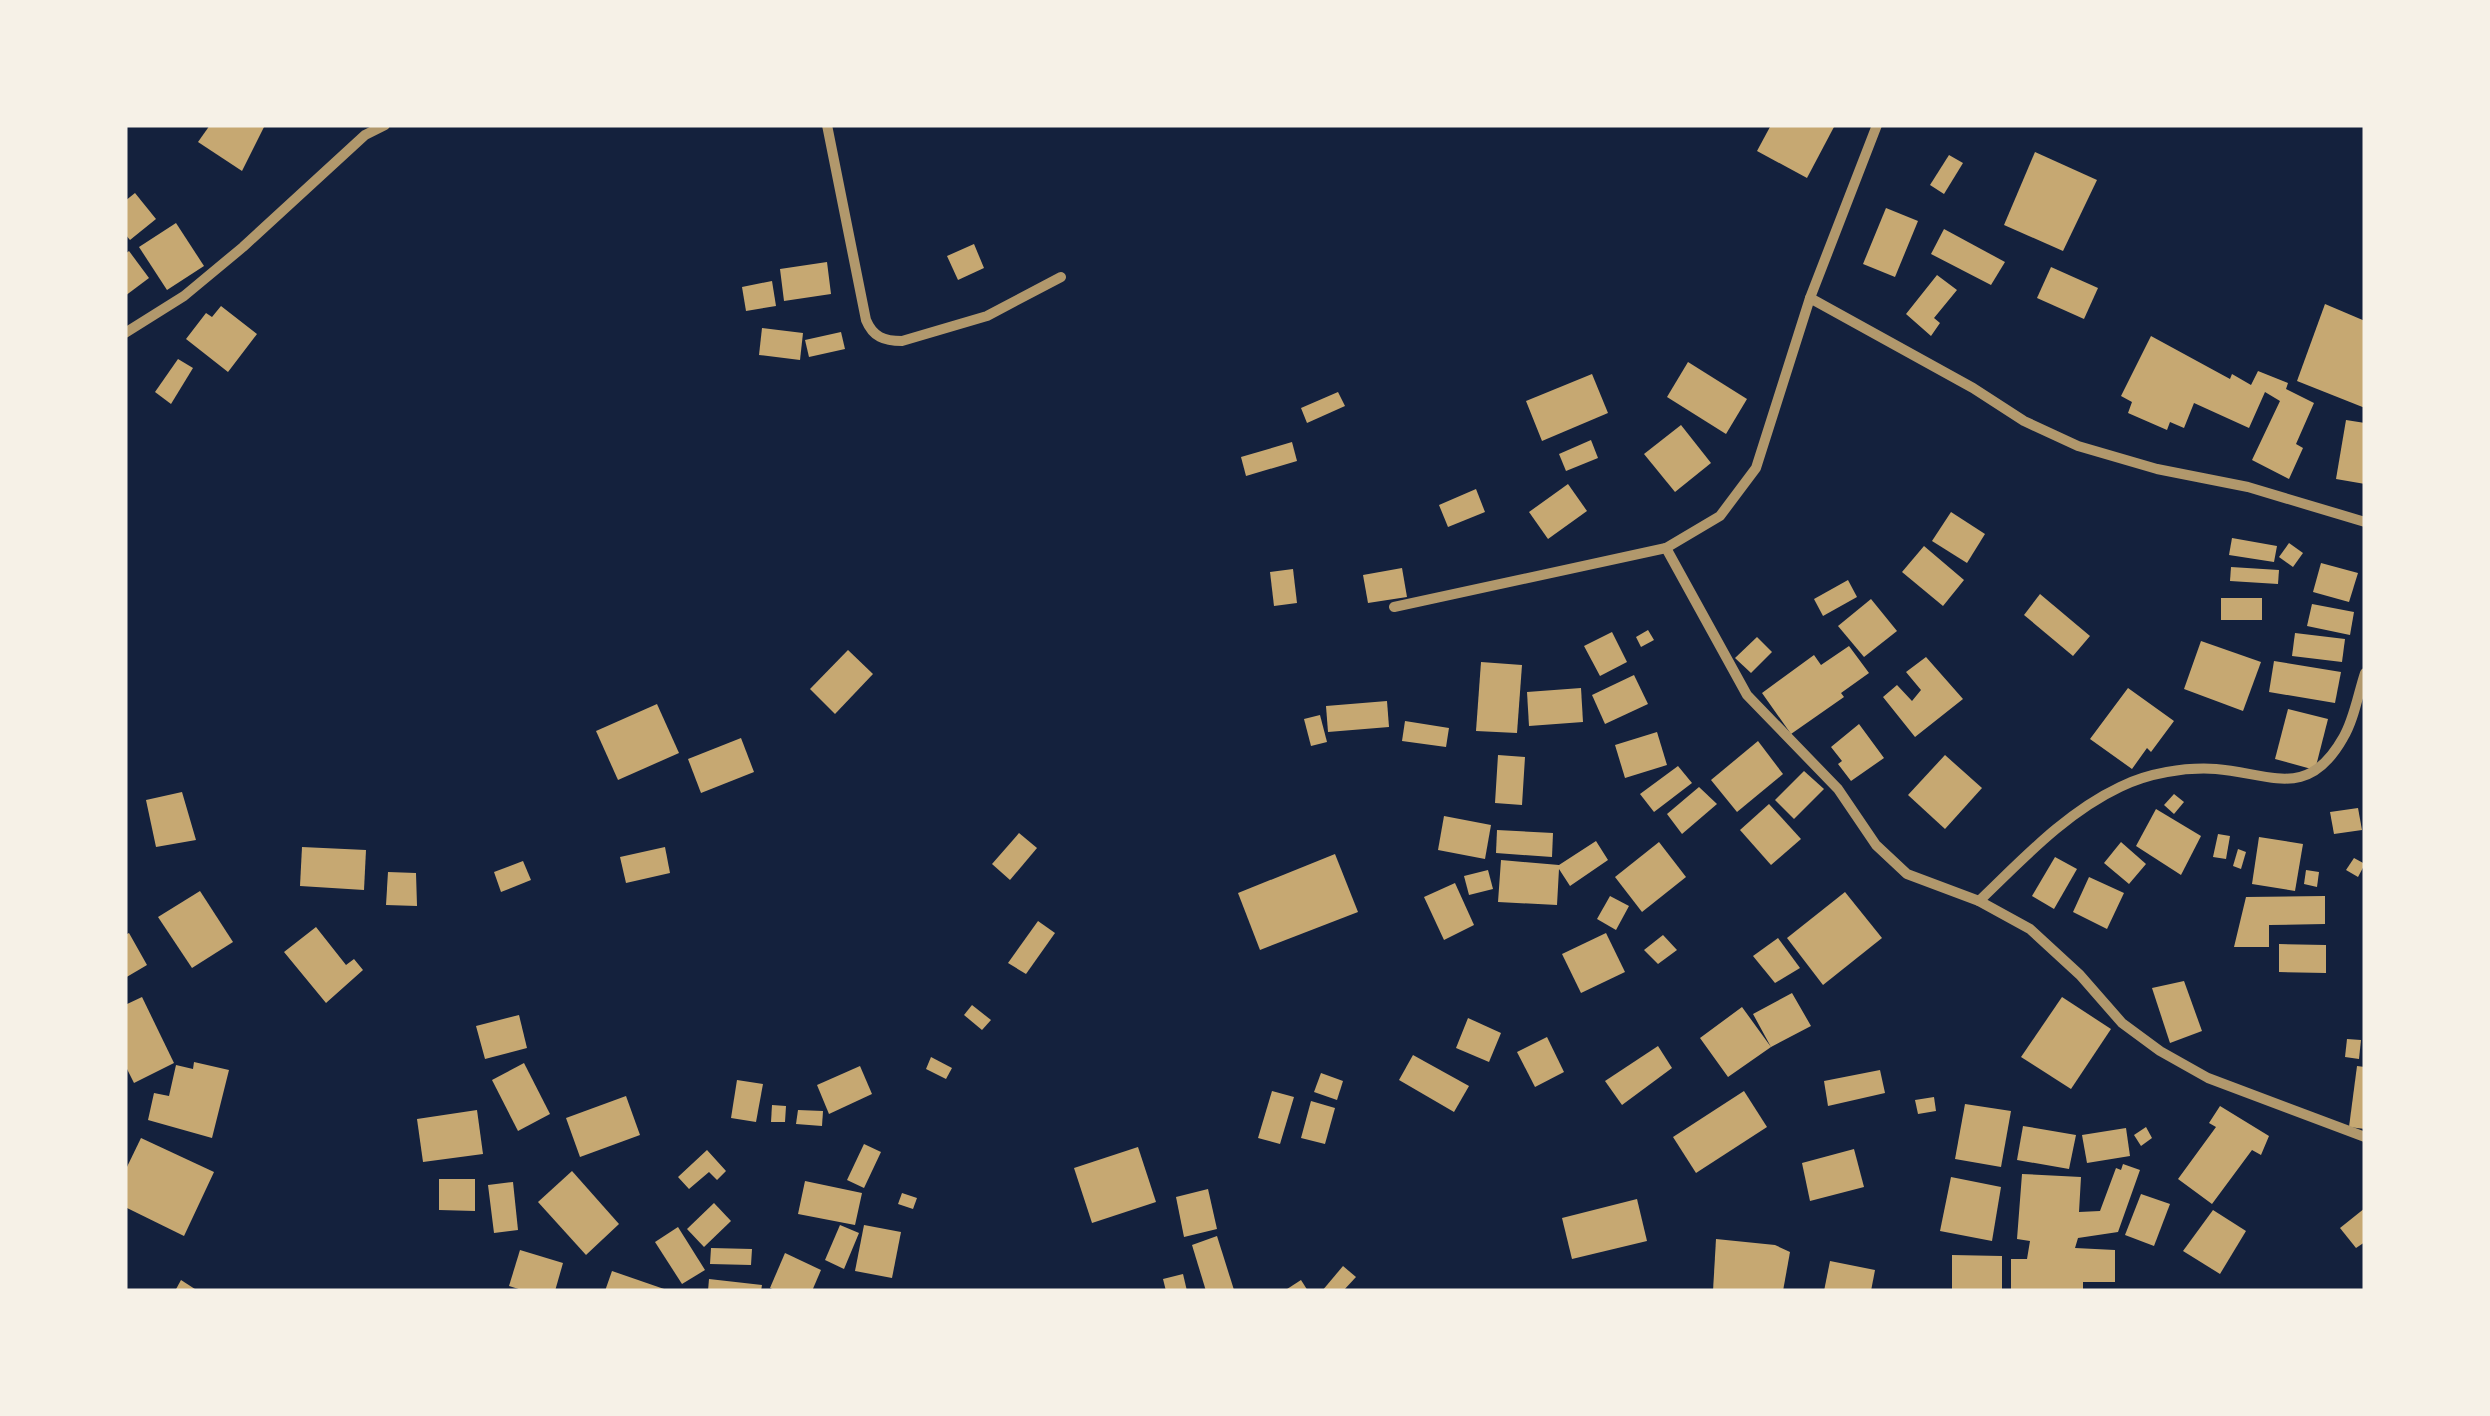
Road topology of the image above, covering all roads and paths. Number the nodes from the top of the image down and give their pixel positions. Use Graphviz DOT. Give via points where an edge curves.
graph roads {
  1 [pos="385,125"];
  2 [pos="828,125"];
  3 [pos="1877,125"];
  4 [pos="1061,277"];
  5 [pos="1810,298"];
  6 [pos="125,333"];
  7 [pos="2365,522"];
  8 [pos="1666,548"];
  9 [pos="1394,606"];
  10 [pos="2365,674"];
  11 [pos="1978,902"];
  12 [pos="2365,1137"];
  1 -- 6 [label="street" via="365,135 184,296"];
  2 -- 4 [label="street" via="866,320 877,336 902,341 987,316"];
  3 -- 5 [label="street"];
  5 -- 7 [label="street" via="2078,446"];
  5 -- 8 [label="street" via="1756,468 1720,516"];
  8 -- 9 [label="street"];
  8 -- 11 [label="street" via="1747,695 1838,788 1876,845 1907,874"];
  10 -- 11 [label="street" via="2344,738 2316,772 2284,781 2215,769 2164,772 2121,786 2069,817"];
  11 -- 12 [label="street" via="2030,929 2122,1024 2160,1051 2208,1078"];
}
